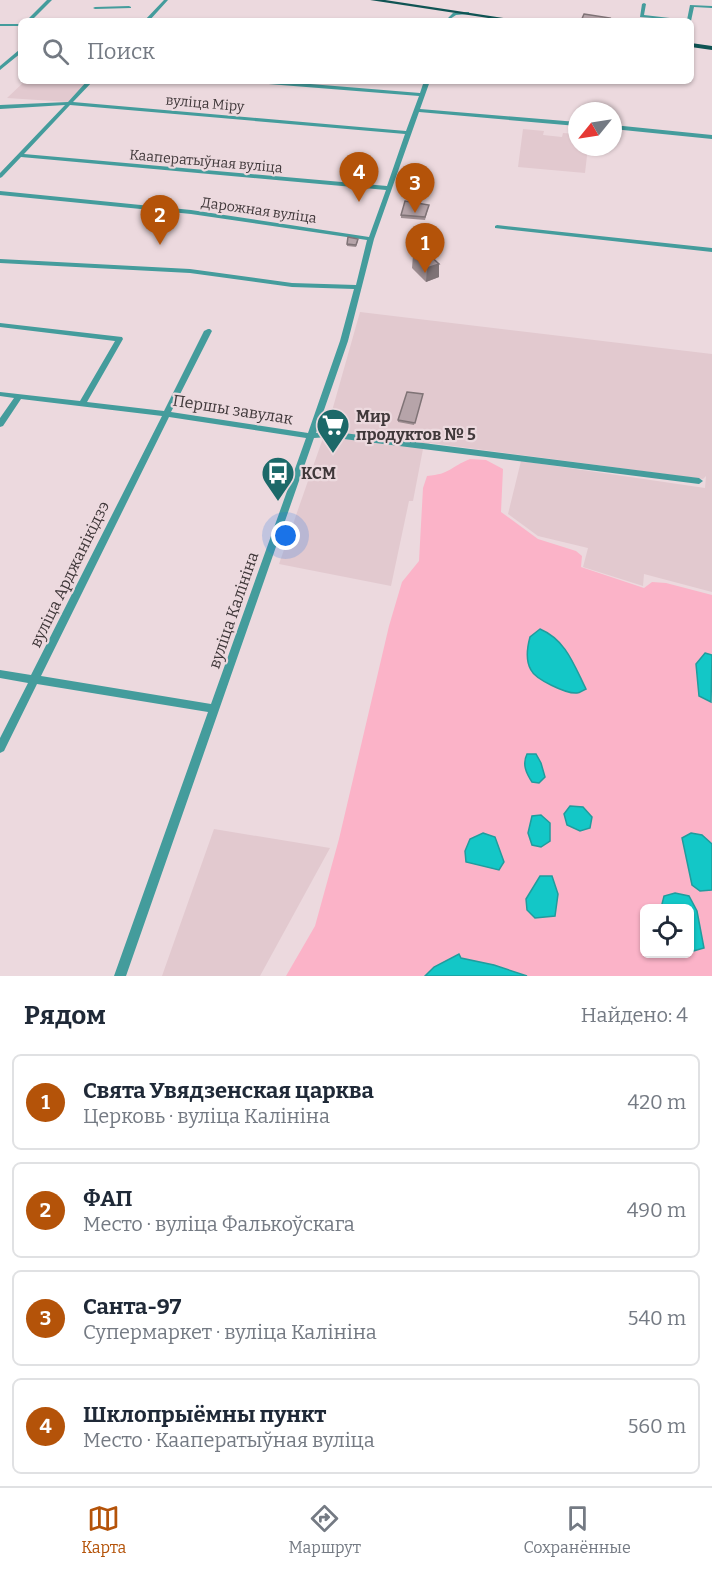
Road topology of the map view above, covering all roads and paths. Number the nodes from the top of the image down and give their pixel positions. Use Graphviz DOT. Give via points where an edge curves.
graph roads {
  1 [pos="50,0"];
  2 [pos="104,0"];
  3 [pos="166,0"];
  4 [pos="373,0"];
  5 [pos="644,4"];
  6 [pos="129,7"];
  7 [pos="712,7"];
  8 [pos="95,8"];
  9 [pos="451,17"];
  10 [pos="31,18"];
  11 [pos="87,18"];
  12 [pos="149,18"];
  13 [pos="500,18"];
  14 [pos="661,18"];
  15 [pos="690,18"];
  16 [pos="0,25"];
  17 [pos="18,25"];
  18 [pos="694,45"];
  19 [pos="712,48"];
  20 [pos="18,54"];
  21 [pos="0,69"];
  22 [pos="87,84"];
  23 [pos="292,84"];
  24 [pos="426,84"];
  25 [pos="422,95"];
  26 [pos="69,103"];
  27 [pos="0,107"];
  28 [pos="417,110"];
  29 [pos="568,123"];
  30 [pos="622,128"];
  31 [pos="408,133"];
  32 [pos="712,137"];
  33 [pos="21,156"];
  34 [pos="0,176"];
  35 [pos="388,188"];
  36 [pos="0,193"];
  37 [pos="497,227"];
  38 [pos="371,239"];
  39 [pos="712,250"];
  40 [pos="0,261"];
  41 [pos="358,287"];
  42 [pos="0,325"];
  43 [pos="208,331"];
  44 [pos="0,394"];
  45 [pos="19,396"];
  46 [pos="83,403"];
  47 [pos="166,414"];
  48 [pos="0,424"];
  49 [pos="309,436"];
  50 [pos="699,481"];
  51 [pos="0,674"];
  52 [pos="33,680"];
  53 [pos="214,709"];
  54 [pos="0,748"];
  55 [pos="120,976"];
  1 -- 10 [label="street"];
  2 -- 8 [label="street"];
  3 -- 12 [label="street"];
  4 -- 9 [label="main road" via="439,9"];
  5 -- 14 [label="street" via="642,16"];
  6 -- 8 [label="street"];
  7 -- 15 [label="street" via="692,6"];
  8 -- 11 [label="street"];
  9 -- 13 [label="main road" via="467,13"];
  16 -- 17 [label="street"];
  18 -- 19 [label="main road"];
  20 -- 21 [label="street"];
  22 -- 26 [label="street"];
  23 -- 25 [label="street"];
  24 -- 25 [label="street, вуліца Калініна"];
  25 -- 28 [label="street, вуліца Калініна"];
  26 -- 27 [label="street, вуліца Міру"];
  26 -- 31 [label="street, вуліца Міру"];
  26 -- 33 [label="street"];
  28 -- 29 [label="street"];
  28 -- 31 [label="street, вуліца Калініна"];
  30 -- 32 [label="street"];
  31 -- 35 [label="street, вуліца Калініна"];
  33 -- 34 [label="street"];
  33 -- 35 [label="street, Кааператыўная вуліца"];
  35 -- 38 [label="street, вуліца Калініна"];
  36 -- 38 [label="street, Дарожная вуліца" via="191,212"];
  37 -- 39 [label="street"];
  38 -- 41 [label="street, вуліца Калініна"];
  40 -- 41 [label="street" via="190,271 292,285"];
  41 -- 49 [label="street, вуліца Калініна" via="344,341"];
  42 -- 46 [label="street" via="119,339"];
  43 -- 47 [label="street, вуліца Арджанікідзэ"];
  44 -- 45 [label="street, Першы завулак"];
  45 -- 46 [label="street, Першы завулак"];
  45 -- 48 [label="street"];
  46 -- 47 [label="street, Першы завулак"];
  47 -- 49 [label="street, Першы завулак"];
  47 -- 52 [label="street, вуліца Арджанікідзэ"];
  49 -- 50 [label="street, Першы завулак" via="328,434"];
  49 -- 53 [label="street, вуліца Калініна"];
  51 -- 52 [label="street"];
  52 -- 53 [label="street"];
  52 -- 54 [label="street, вуліца Арджанікідзэ"];
  53 -- 55 [label="street, вуліца Калініна"];
}
